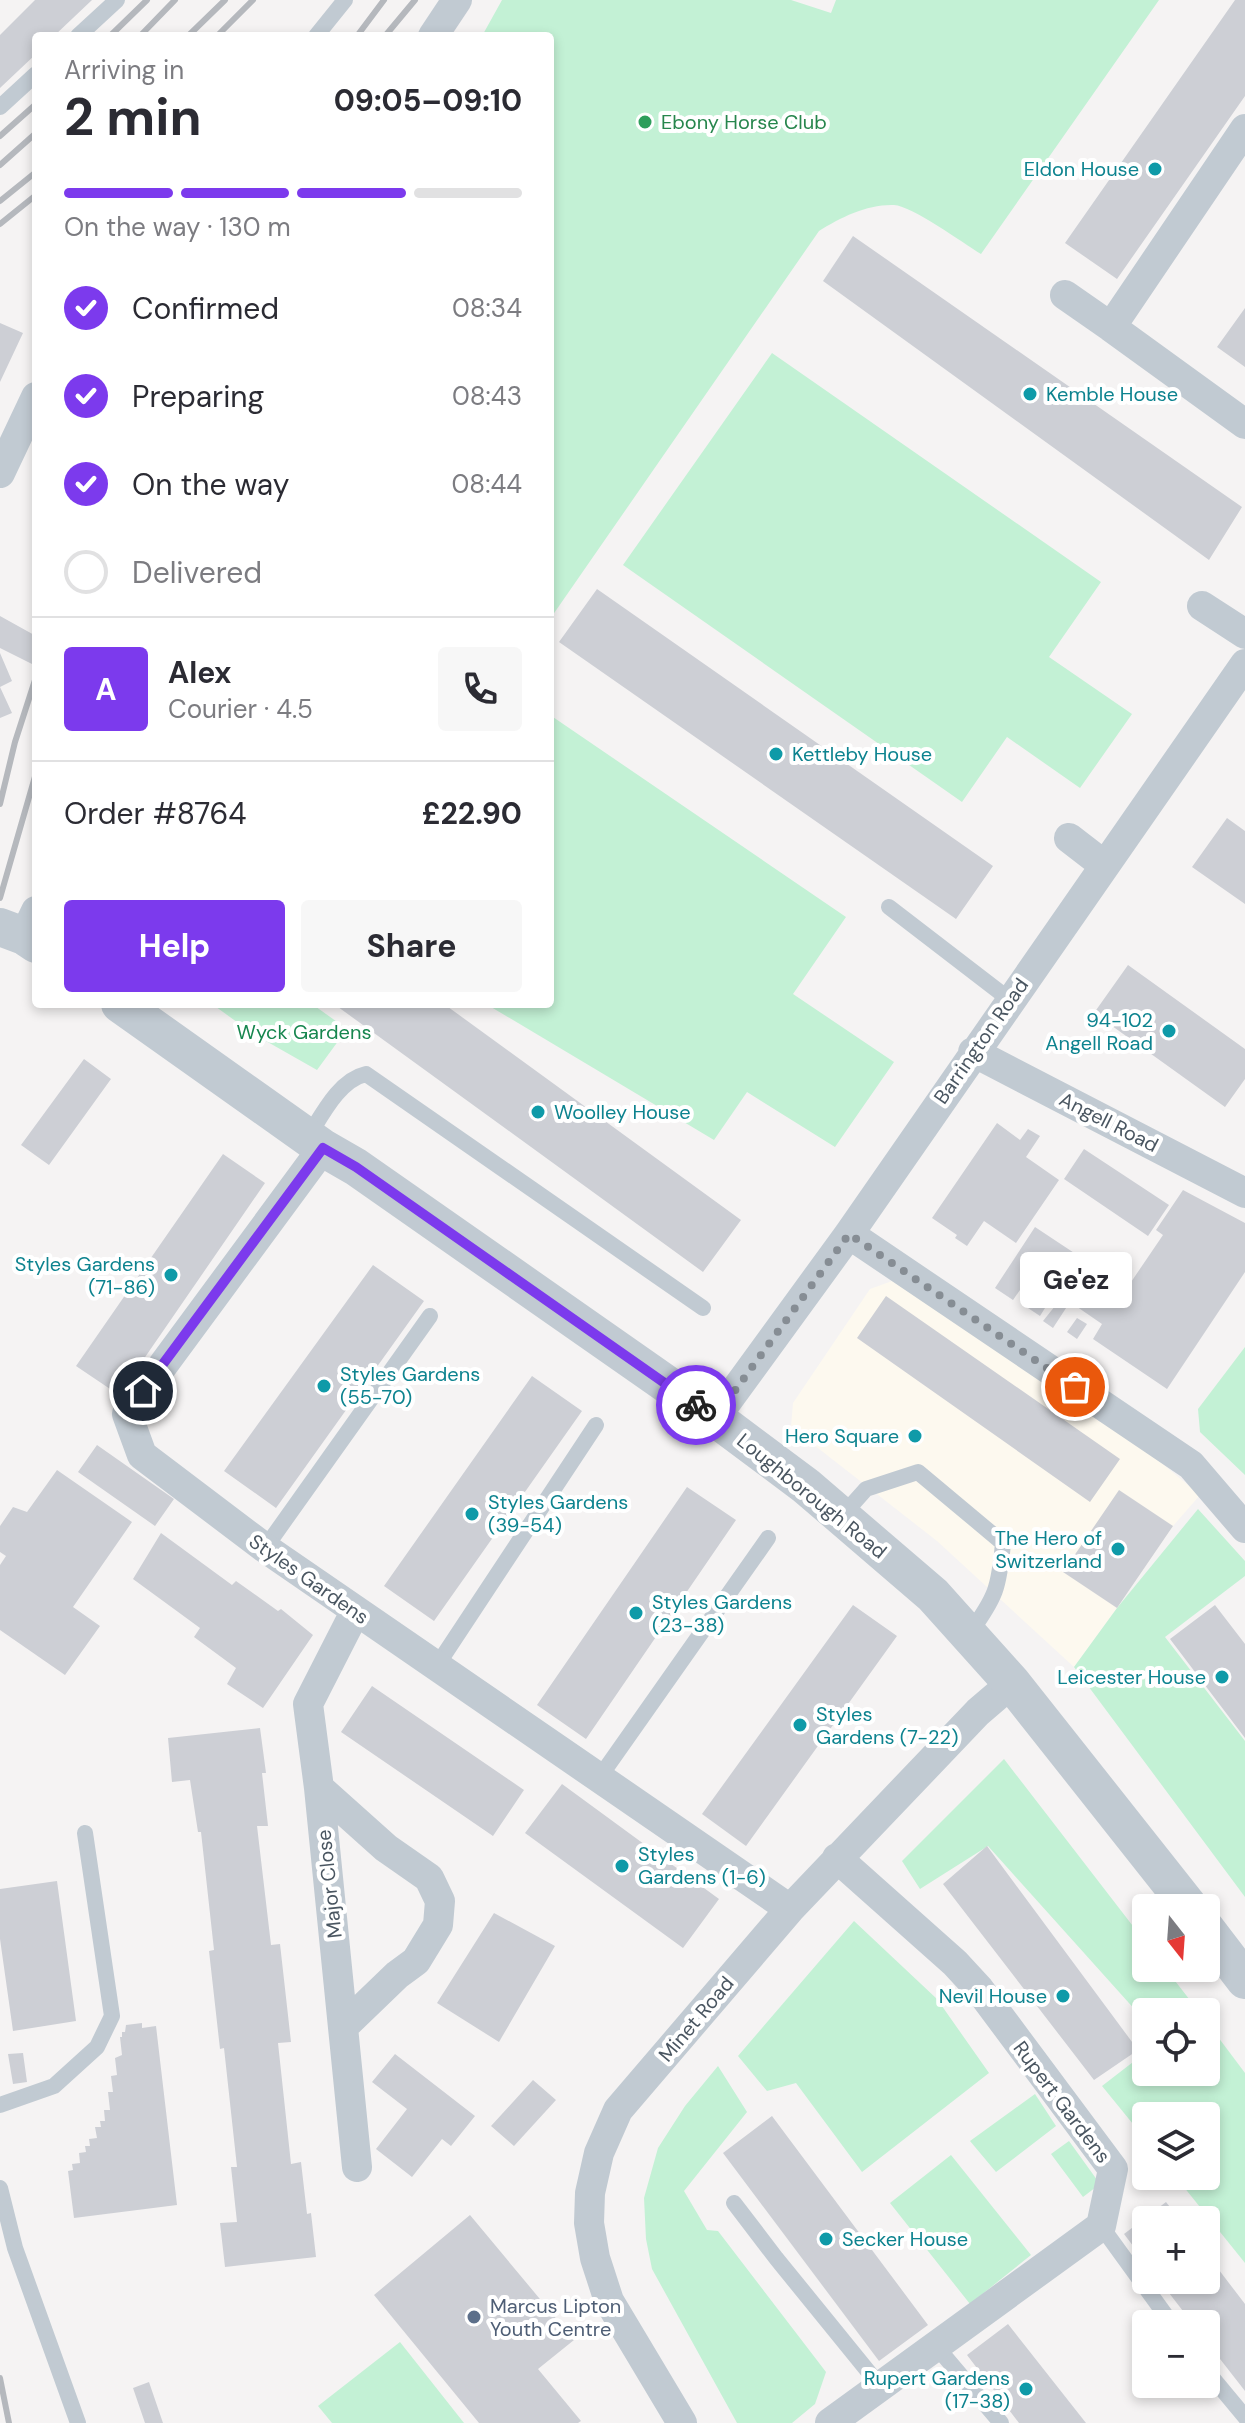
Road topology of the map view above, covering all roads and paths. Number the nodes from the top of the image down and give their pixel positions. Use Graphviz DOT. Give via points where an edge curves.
graph roads {
  1 [pos="117,0"];
  2 [pos="345,0"];
  3 [pos="457,0"];
  4 [pos="82,32"];
  5 [pos="319,32"];
  6 [pos="436,32"];
  7 [pos="32,78"];
  8 [pos="0,107"];
  9 [pos="1245,129"];
  10 [pos="1065,295"];
  11 [pos="1111,327"];
  12 [pos="32,405"];
  13 [pos="1245,424"];
  14 [pos="0,473"];
  15 [pos="1202,606"];
  16 [pos="1245,634"];
  17 [pos="1245,664"];
  18 [pos="1069,838"];
  19 [pos="1104,865"];
  20 [pos="889,907"];
  21 [pos="1010,1000"];
  22 [pos="126,1008"];
  23 [pos="973,1052"];
  24 [pos="315,1142"];
  25 [pos="1245,1193"];
  26 [pos="849,1234"];
  27 [pos="703,1308"];
  28 [pos="430,1316"];
  29 [pos="715,1418"];
  30 [pos="596,1425"];
  31 [pos="841,1517"];
  32 [pos="1245,1528"];
  33 [pos="768,1538"];
  34 [pos="265,1548"];
  35 [pos="355,1612"];
  36 [pos="969,1634"];
  37 [pos="436,1667"];
  38 [pos="1012,1683"];
  39 [pos="599,1778"];
  40 [pos="319,1788"];
  41 [pos="85,1833"];
  42 [pos="837,1858"];
  43 [pos="1179,1894"];
  44 [pos="790,1909"];
  45 [pos="1220,1946"];
  46 [pos="1244,1976"];
  47 [pos="344,2026"];
  48 [pos="0,2105"];
  49 [pos="357,2167"];
  50 [pos="0,2188"];
  51 [pos="734,2203"];
  52 [pos="1101,2226"];
  53 [pos="1162,2310"];
  54 [pos="935,2345"];
  55 [pos="880,2386"];
  56 [pos="1220,2387"];
  57 [pos="1245,2417"];
  58 [pos="78,2423"];
  59 [pos="682,2423"];
  60 [pos="830,2423"];
  61 [pos="1001,2423"];
  1 -- 4 [label="lane"];
  2 -- 5 [label="lane"];
  3 -- 6 [label="street"];
  7 -- 8 [label="lane"];
  9 -- 11 [label="street"];
  10 -- 11 [label="street"];
  11 -- 13 [label="street"];
  12 -- 14 [label="street"];
  15 -- 16 [label="street"];
  17 -- 19 [label="street, Barrington Road"];
  18 -- 19 [label="street"];
  19 -- 21 [label="street, Barrington Road"];
  20 -- 21 [label="lane"];
  21 -- 23 [label="street, Barrington Road"];
  22 -- 24 [label="street, Loughborough Road"];
  23 -- 25 [label="street, Angell Road"];
  23 -- 26 [label="street, Barrington Road"];
  24 -- 27 [label="lane" via="335,1097 354,1077 366,1074"];
  24 -- 29 [label="street, Loughborough Road"];
  24 -- 34 [label="street, Styles Gardens" via="127,1414 142,1455"];
  26 -- 29 [label="street, Barrington Road"];
  26 -- 32 [label="street" via="1191,1465"];
  28 -- 34 [label="lane"];
  29 -- 31 [label="street, Loughborough Road"];
  30 -- 37 [label="lane"];
  31 -- 36 [label="street, Loughborough Road" via="933,1595"];
  31 -- 36 [label="lane" via="866,1489 918,1472 1003,1543 995,1594"];
  33 -- 39 [label="lane"];
  34 -- 35 [label="street, Styles Gardens"];
  35 -- 37 [label="street, Styles Gardens"];
  35 -- 40 [label="street, Major Close" via="308,1704"];
  36 -- 38 [label="street, Loughborough Road"];
  37 -- 39 [label="street, Styles Gardens"];
  38 -- 42 [label="street, Minet Road"];
  38 -- 43 [label="street, Loughborough Road"];
  39 -- 44 [label="street, Styles Gardens"];
  40 -- 47 [label="street, Major Close"];
  40 -- 47 [label="street" via="386,1848 429,1878 440,1901 438,1925 416,1961"];
  41 -- 48 [label="lane" via="112,2016 97,2047 54,2086"];
  42 -- 44 [label="street, Minet Road"];
  42 -- 52 [label="street, Rupert Gardens" via="971,1981 1113,2169"];
  44 -- 59 [label="street, Minet Road" via="618,2110 599,2153 590,2193 595,2258 609,2301"];
  45 -- 46 [label="street"];
  47 -- 49 [label="street, Major Close"];
  50 -- 58 [label="lane" via="15,2248"];
  51 -- 55 [label="lane"];
  52 -- 53 [label="lane"];
  52 -- 54 [label="street"];
  54 -- 55 [label="street"];
  54 -- 61 [label="lane"];
  55 -- 60 [label="street"];
  56 -- 57 [label="lane"];
}
